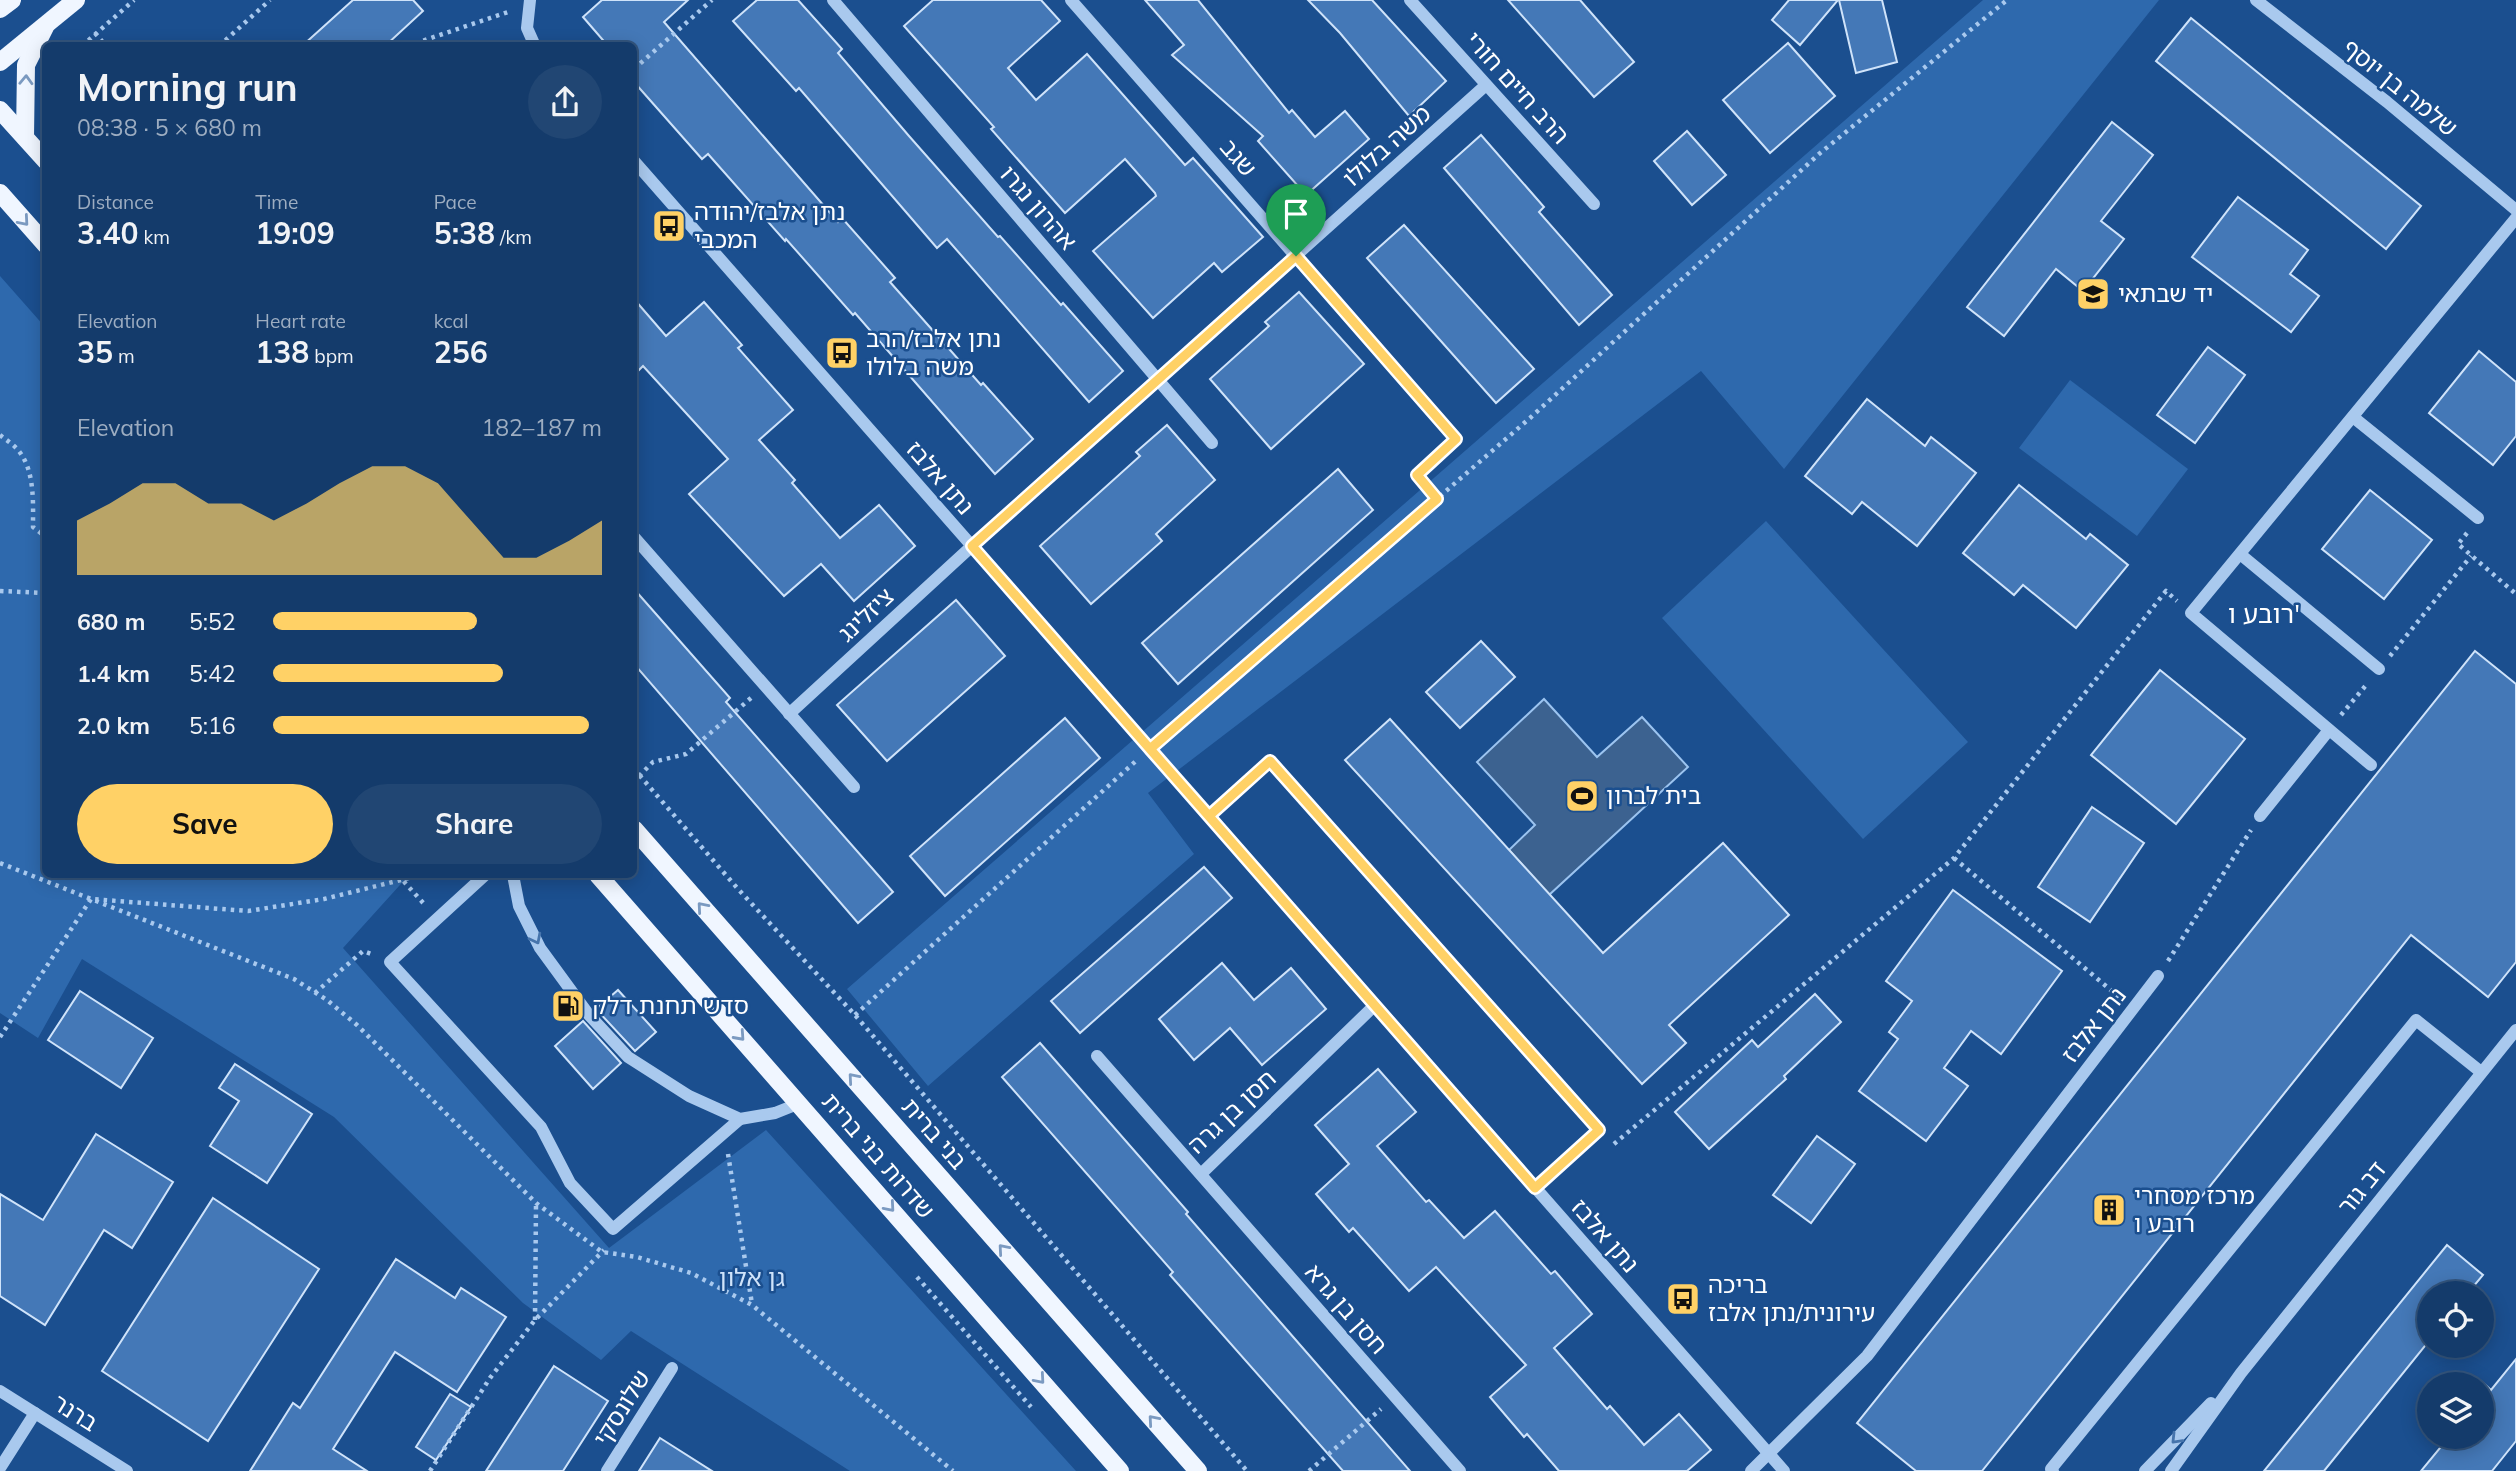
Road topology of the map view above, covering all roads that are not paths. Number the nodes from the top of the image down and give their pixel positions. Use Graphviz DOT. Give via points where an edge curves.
graph roads {
  1 [pos="12,0"];
  2 [pos="76,0"];
  3 [pos="833,0"];
  4 [pos="1071,0"];
  5 [pos="1410,0"];
  6 [pos="2256,0"];
  7 [pos="529,3"];
  8 [pos="0,9"];
  9 [pos="45,27"];
  10 [pos="533,42"];
  11 [pos="0,62"];
  12 [pos="1486,85"];
  13 [pos="0,110"];
  14 [pos="25,137"];
  15 [pos="42,156"];
  16 [pos="637,164"];
  17 [pos="1,195"];
  18 [pos="1594,204"];
  19 [pos="2516,211"];
  20 [pos="2516,218"];
  21 [pos="42,241"];
  22 [pos="1296,256"];
  23 [pos="1158,380"];
  24 [pos="2353,417"];
  25 [pos="1456,439"];
  26 [pos="1212,443"];
  27 [pos="2478,518"];
  28 [pos="637,540"];
  29 [pos="972,546"];
  30 [pos="2240,554"];
  31 [pos="2379,669"];
  32 [pos="789,714"];
  33 [pos="2329,730"];
  34 [pos="2371,765"];
  35 [pos="854,787"];
  36 [pos="1209,816"];
  37 [pos="2260,816"];
  38 [pos="637,832"];
  39 [pos="482,878"];
  40 [pos="514,878"];
  41 [pos="601,878"];
  42 [pos="2158,976"];
  43 [pos="1375,1005"];
  44 [pos="2516,1030"];
  45 [pos="1097,1056"];
  46 [pos="2481,1072"];
  47 [pos="800,1103"];
  48 [pos="740,1119"];
  49 [pos="1201,1174"];
  50 [pos="1535,1188"];
  51 [pos="672,1368"];
  52 [pos="2241,1373"];
  53 [pos="0,1391"];
  54 [pos="34,1413"];
  55 [pos="1770,1455"];
  56 [pos="0,1468"];
  57 [pos="127,1471"];
  58 [pos="607,1471"];
  59 [pos="1120,1471"];
  60 [pos="1198,1471"];
  61 [pos="1460,1471"];
  62 [pos="1751,1471"];
  63 [pos="1784,1471"];
  64 [pos="2053,1471"];
  65 [pos="2146,1471"];
  66 [pos="2171,1471"];
  1 -- 8 [label="main road"];
  2 -- 9 [label="main road"];
  3 -- 23 [label="street, אהרון נגרו"];
  4 -- 22 [label="street, שגב"];
  5 -- 12 [label="street, הרב חיים חורי"];
  6 -- 19 [label="street, שלמה בן יוסף"];
  7 -- 10 [label="street" via="527,29"];
  9 -- 11 [label="main road"];
  14 -- 9 [label="main road, one-way" via="26,65"];
  12 -- 18 [label="street, הרב חיים חורי"];
  12 -- 22 [label="street, משה בלולו"];
  13 -- 14 [label="main road"];
  14 -- 15 [label="main road"];
  16 -- 29 [label="street, נתן אלבז"];
  17 -- 21 [label="main road, one-way"];
  20 -- 24 [label="street"];
  22 -- 23 [label="street, משה בלולו"];
  22 -- 25 [label="street, שגב"];
  23 -- 26 [label="street, אהרון נגרו"];
  23 -- 29 [label="street, משה בלולו"];
  24 -- 27 [label="street"];
  24 -- 30 [label="street"];
  28 -- 32 [label="street"];
  29 -- 32 [label="street, ציזלינג"];
  29 -- 36 [label="street, נתן אלבז"];
  30 -- 31 [label="street"];
  30 -- 33 [label="street" via="2191,613"];
  32 -- 35 [label="street"];
  33 -- 34 [label="street"];
  33 -- 37 [label="street"];
  36 -- 43 [label="street, נתן אלבז"];
  36 -- 50 [label="street" via="1270,761 1599,1130"];
  60 -- 38 [label="main road, בני ברית, one-way"];
  39 -- 48 [label="street" via="390,962 541,1127 570,1183 613,1229"];
  40 -- 48 [label="street, one-way" via="520,906 540,948 589,1015 628,1057 689,1096"];
  41 -- 47 [label="main road, שדרות בני ברית, one-way"];
  42 -- 55 [label="street, נתן אלבז" via="1867,1356"];
  43 -- 49 [label="street, חסן בן גרה"];
  43 -- 50 [label="street, נתן אלבז"];
  44 -- 46 [label="street, דב גור"];
  45 -- 49 [label="street, חסן בן גרה"];
  46 -- 52 [label="street, דב גור"];
  46 -- 64 [label="street" via="2416,1020"];
  47 -- 48 [label="street"];
  47 -- 59 [label="main road, שדרות בני ברית, one-way"];
  49 -- 61 [label="street, חסן בן גרא"];
  50 -- 55 [label="street, נתן אלבז"];
  51 -- 58 [label="street, שלונסקי"];
  52 -- 65 [label="street, דב גור, one-way"];
  52 -- 66 [label="street, דב גור"];
  53 -- 54 [label="street, ברנר"];
  54 -- 56 [label="street"];
  54 -- 57 [label="street, ברנר"];
  55 -- 62 [label="street, נתן אלבז"];
  55 -- 63 [label="street, נתן אלבז"];
}
